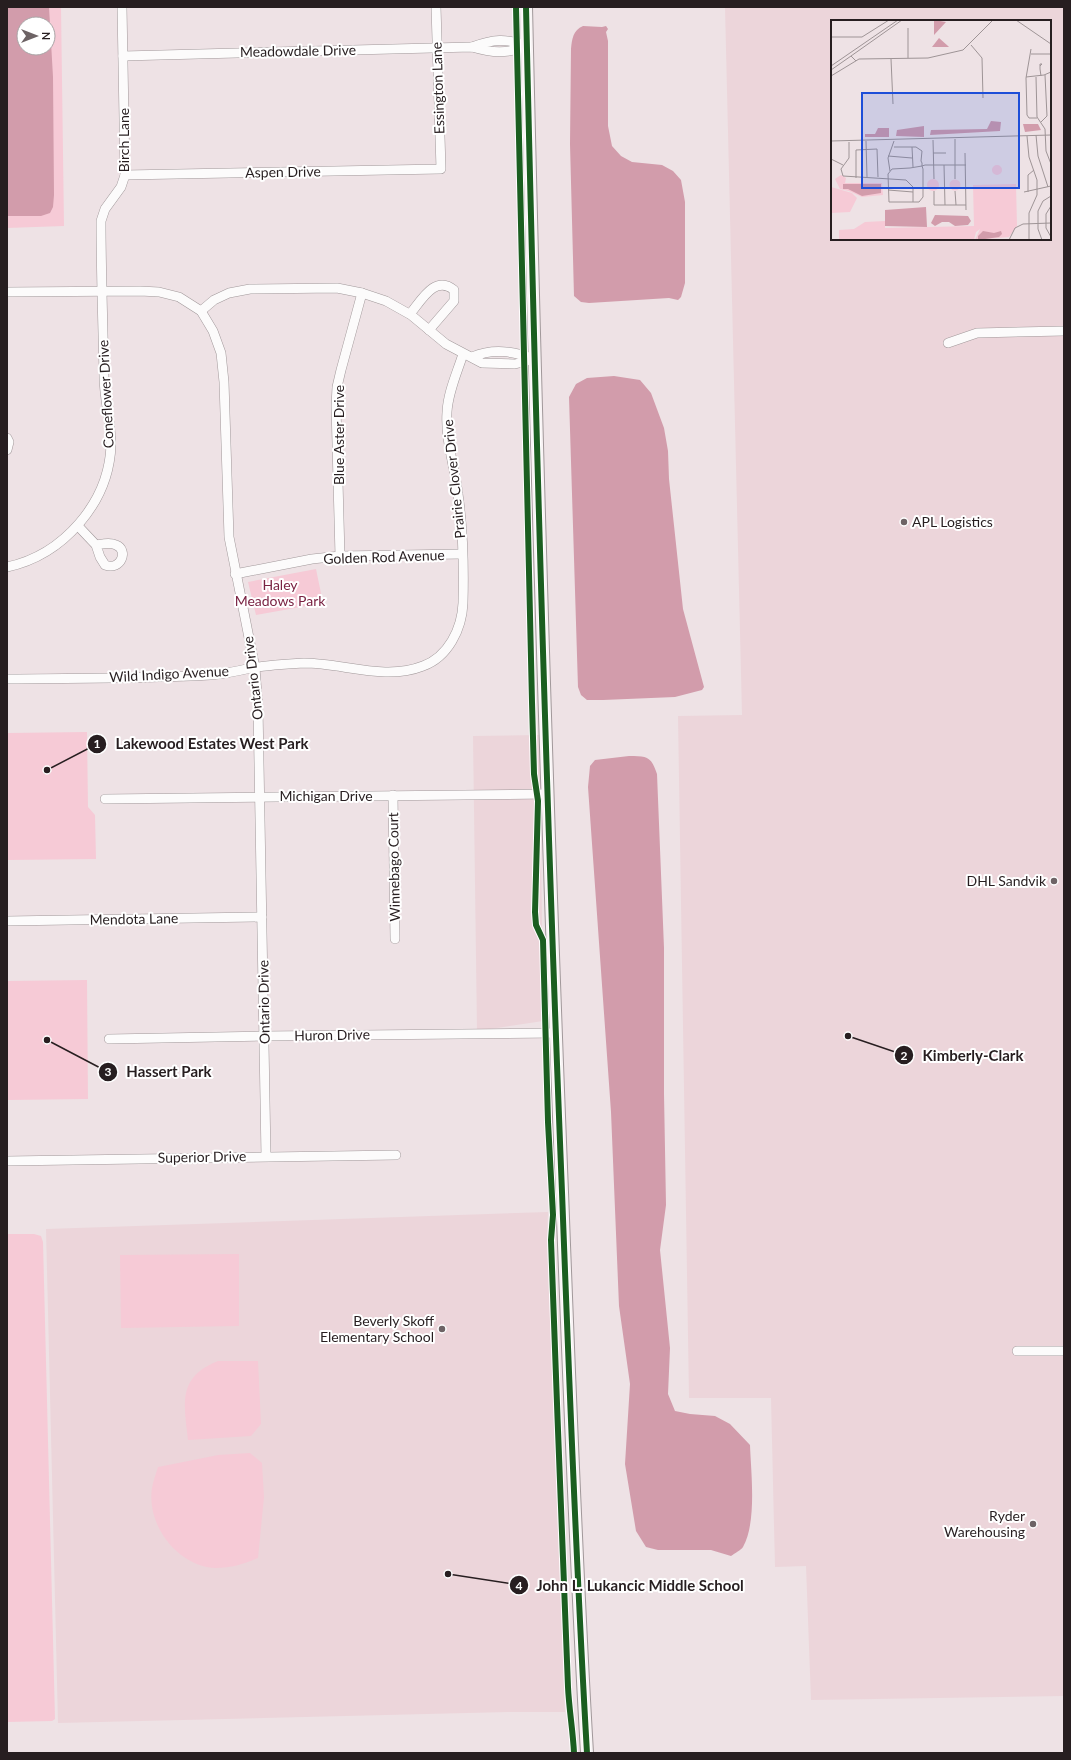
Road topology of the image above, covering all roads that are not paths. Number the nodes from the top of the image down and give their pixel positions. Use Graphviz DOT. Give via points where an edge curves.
graph roads {
  1 [pos="122,7"];
  2 [pos="436,7"];
  3 [pos="526,7"];
  4 [pos="527,46"];
  5 [pos="437,48"];
  6 [pos="123,56"];
  7 [pos="441,168"];
  8 [pos="125,175"];
  9 [pos="102,290"];
  10 [pos="7,292"];
  11 [pos="362,293"];
  12 [pos="201,311"];
  13 [pos="410,314"];
  14 [pos="429,330"];
  15 [pos="1064,330"];
  16 [pos="948,343"];
  17 [pos="468,355"];
  18 [pos="534,359"];
  19 [pos="7,438"];
  20 [pos="7,450"];
  21 [pos="78,526"];
  22 [pos="96,545"];
  23 [pos="462,554"];
  24 [pos="340,556"];
  25 [pos="7,567"];
  26 [pos="236,574"];
  27 [pos="445,651"];
  28 [pos="255,668"];
  29 [pos="7,679"];
  30 [pos="547,794"];
  31 [pos="393,795"];
  32 [pos="260,796"];
  33 [pos="105,799"];
  34 [pos="262,917"];
  35 [pos="7,921"];
  36 [pos="395,939"];
  37 [pos="555,1033"];
  38 [pos="264,1036"];
  39 [pos="109,1039"];
  40 [pos="396,1155"];
  41 [pos="266,1156"];
  42 [pos="7,1161"];
  43 [pos="1017,1351"];
  44 [pos="1064,1351"];
  45 [pos="587,1753"];
  1 -- 6 [label="street, Birch Lane"];
  2 -- 5 [label="street, Essington Lane"];
  3 -- 4 [label="street"];
  4 -- 5 [label="street, Meadowdale Drive" via="513,40 488,41 472,47"];
  4 -- 18 [label="street"];
  5 -- 6 [label="street, Meadowdale Drive"];
  5 -- 7 [label="street, Essington Lane"];
  6 -- 8 [label="street, Birch Lane"];
  7 -- 8 [label="street, Aspen Drive"];
  8 -- 9 [label="street, Birch Lane" via="121,187 105,209 101,221"];
  9 -- 10 [label="street, Ontario Drive"];
  9 -- 12 [label="street, Ontario Drive" via="159,292 179,297"];
  9 -- 21 [label="street, Coneflower Drive" via="104,379 111,447 99,493"];
  11 -- 12 [label="street" via="337,288 250,289 229,293 214,300"];
  11 -- 13 [label="street" via="386,301"];
  11 -- 24 [label="street, Blue Aster Drive" via="337,387"];
  12 -- 26 [label="street, Ontario Drive" via="214,331 221,354 229,537"];
  13 -- 14 [label="street"];
  13 -- 14 [label="street" via="434,286 442,284 454,290 454,301"];
  14 -- 17 [label="street" via="446,344"];
  15 -- 16 [label="street" via="978,333"];
  17 -- 18 [label="street" via="482,363 515,364"];
  17 -- 23 [label="street, Prairie Clover Drive" via="450,394 447,411 447,429 458,493"];
  18 -- 30 [label="street"];
  19 -- 20 [label="street"];
  21 -- 22 [label="street"];
  21 -- 25 [label="street, Coneflower Drive" via="37,558"];
  23 -- 24 [label="street, Golden Rod Avenue"];
  23 -- 27 [label="street, Prairie Clover Drive" via="463,604 459,625"];
  24 -- 26 [label="street, Golden Rod Avenue"];
  26 -- 28 [label="street, Ontario Drive"];
  27 -- 28 [label="street, Wild Indigo Avenue" via="424,666 389,672 306,663"];
  28 -- 29 [label="street, Wild Indigo Avenue" via="202,675"];
  28 -- 32 [label="street, Ontario Drive"];
  30 -- 31 [label="street, Michigan Drive"];
  30 -- 37 [label="street"];
  31 -- 32 [label="street, Michigan Drive"];
  31 -- 36 [label="street, Winnebago Court"];
  32 -- 33 [label="street, Michigan Drive"];
  32 -- 34 [label="street, Ontario Drive"];
  34 -- 35 [label="street, Mendota Lane"];
  34 -- 38 [label="street, Ontario Drive"];
  37 -- 38 [label="street, Huron Drive"];
  37 -- 45 [label="street"];
  38 -- 39 [label="street, Huron Drive"];
  38 -- 41 [label="street, Ontario Drive"];
  40 -- 41 [label="street, Superior Drive"];
  41 -- 42 [label="street, Superior Drive"];
  43 -- 44 [label="street"];
}
